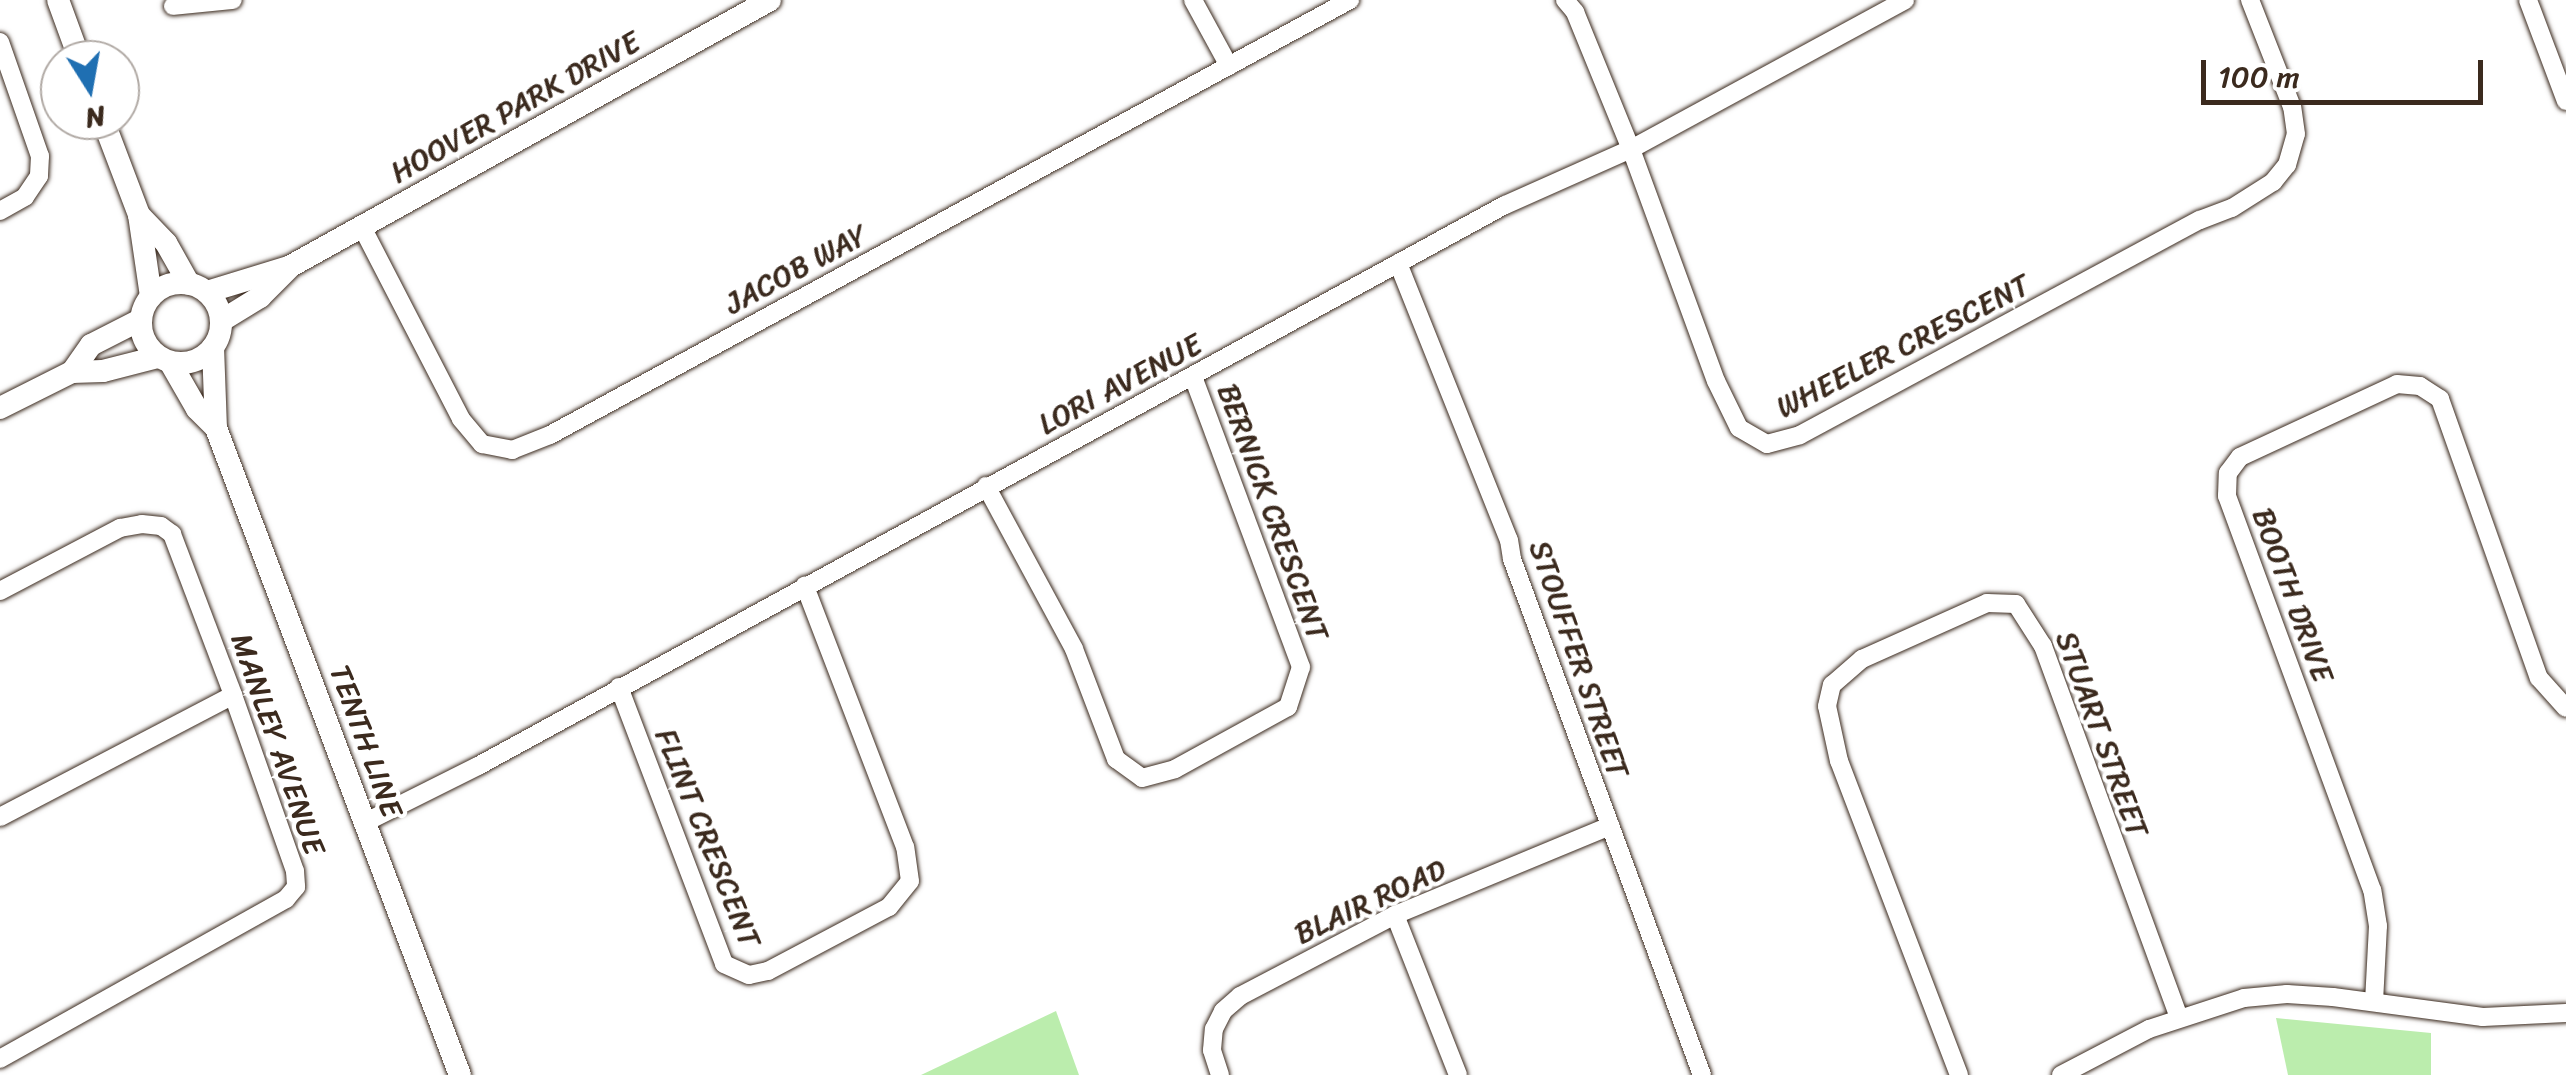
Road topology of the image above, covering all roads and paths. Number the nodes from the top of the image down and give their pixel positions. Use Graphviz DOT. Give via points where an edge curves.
graph roads {
  1 [pos="58,0"];
  2 [pos="233,0"];
  3 [pos="770,0"];
  4 [pos="1193,0"];
  5 [pos="1350,0"];
  6 [pos="1564,0"];
  7 [pos="1905,0"];
  8 [pos="2250,0"];
  9 [pos="2528,0"];
  10 [pos="173,6"];
  11 [pos="73,40"];
  12 [pos="0,42"];
  13 [pos="1229,66"];
  14 [pos="2566,100"];
  15 [pos="111,140"];
  16 [pos="1630,149"];
  17 [pos="0,210"];
  18 [pos="140,215"];
  19 [pos="362,226"];
  20 [pos="1398,264"];
  21 [pos="289,267"];
  22 [pos="198,288"];
  23 [pos="151,296"];
  24 [pos="140,320"];
  25 [pos="221,321"];
  26 [pos="213,348"];
  27 [pos="164,360"];
  28 [pos="72,372"];
  29 [pos="1194,376"];
  30 [pos="0,408"];
  31 [pos="216,428"];
  32 [pos="986,486"];
  33 [pos="805,586"];
  34 [pos="0,591"];
  35 [pos="619,687"];
  36 [pos="233,694"];
  37 [pos="2566,708"];
  38 [pos="0,817"];
  39 [pos="364,823"];
  40 [pos="1610,826"];
  41 [pos="1395,915"];
  42 [pos="2374,1002"];
  43 [pos="2566,1013"];
  44 [pos="2179,1018"];
  45 [pos="0,1060"];
  46 [pos="456,1074"];
  47 [pos="1220,1075"];
  48 [pos="1458,1075"];
  49 [pos="1702,1075"];
  50 [pos="1958,1075"];
  51 [pos="2061,1075"];
  1 -- 11 [label="street"];
  2 -- 10 [label="street"];
  3 -- 19 [label="street, HOOVER PARK DRIVE"];
  4 -- 13 [label="street"];
  5 -- 13 [label="street, JACOB WAY"];
  6 -- 16 [label="street, WHEELER CRESCENT" via="1575,12"];
  7 -- 16 [label="street, LORI AVENUE"];
  8 -- 16 [label="street, WHEELER CRESCENT" via="2292,106 2296,134 2287,165 2273,182 1778,442 1767,444 1739,428 1698,338"];
  9 -- 14 [label="street"];
  12 -- 17 [label="street" via="40,156 40,176 25,198"];
  13 -- 19 [label="street, JACOB WAY" via="512,450 482,444 461,419"];
  15 -- 18 [label="street"];
  16 -- 20 [label="street, LORI AVENUE" via="1505,205"];
  18 -- 22 [label="street"];
  18 -- 23 [label="street"];
  19 -- 21 [label="street, HOOVER PARK DRIVE"];
  20 -- 29 [label="street, LORI AVENUE"];
  20 -- 40 [label="street, STOUFFER STREET" via="1508,540"];
  21 -- 22 [label="street, HOOVER PARK DRIVE"];
  21 -- 25 [label="street, HOOVER PARK DRIVE" via="260,297"];
  22 -- 23 [label="street" via="162,287"];
  22 -- 25 [label="street"];
  23 -- 24 [label="street"];
  24 -- 27 [label="street" via="142,334"];
  24 -- 28 [label="street" via="92,345"];
  25 -- 26 [label="street"];
  26 -- 27 [label="street" via="194,362"];
  26 -- 31 [label="street, TENTH LINE"];
  27 -- 28 [label="street"];
  27 -- 31 [label="street, TENTH LINE"];
  28 -- 30 [label="street"];
  29 -- 32 [label="street, LORI AVENUE"];
  29 -- 32 [label="street, BERNICK CRESCENT" via="1301,667 1288,707 1175,769 1142,778 1116,759 1074,649"];
  31 -- 39 [label="street, TENTH LINE"];
  32 -- 33 [label="street, LORI AVENUE"];
  33 -- 35 [label="street, LORI AVENUE"];
  33 -- 35 [label="street, FLINT CRESCENT" via="905,848 910,881 889,907 768,971 749,974 724,964"];
  34 -- 36 [label="street, MANLEY AVENUE" via="120,528 161,526 172,534"];
  35 -- 39 [label="street, LORI AVENUE"];
  36 -- 38 [label="street"];
  36 -- 45 [label="street, MANLEY AVENUE" via="296,887"];
  37 -- 42 [label="street, BOOTH DRIVE" via="2539,678 2440,399 2420,386 2396,384 2240,457 2228,473 2227,496 2372,890 2378,926"];
  39 -- 46 [label="street, TENTH LINE"];
  40 -- 41 [label="street, BLAIR ROAD"];
  40 -- 49 [label="street, STOUFFER STREET"];
  41 -- 47 [label="street, BLAIR ROAD" via="1222,1010 1212,1050"];
  41 -- 48 [label="street"];
  42 -- 43 [label="street" via="2483,1017"];
  42 -- 44 [label="street" via="2287,994 2244,998"];
  44 -- 50 [label="street, STUART STREET" via="2043,646 2016,604 1987,604 1862,660 1832,685 1827,706 1839,761"];
  44 -- 51 [label="street"];
}
